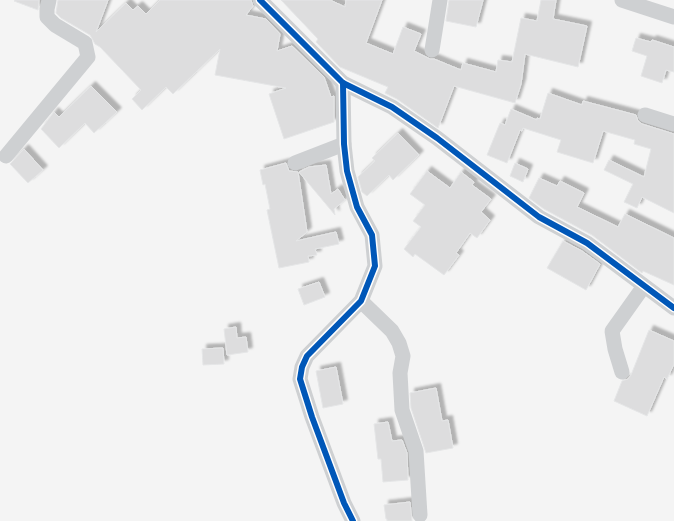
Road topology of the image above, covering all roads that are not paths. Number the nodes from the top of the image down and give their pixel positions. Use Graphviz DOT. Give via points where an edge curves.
graph roads {
  1 [pos="49,0"];
  2 [pos="260,0"];
  3 [pos="440,0"];
  4 [pos="622,0"];
  5 [pos="674,17"];
  6 [pos="432,50"];
  7 [pos="343,83"];
  8 [pos="645,115"];
  9 [pos="674,124"];
  10 [pos="344,144"];
  11 [pos="6,156"];
  12 [pos="295,163"];
  13 [pos="644,286"];
  14 [pos="361,301"];
  15 [pos="674,308"];
  16 [pos="622,372"];
  17 [pos="420,515"];
  18 [pos="353,521"];
  1 -- 11 [label="street" via="47,17 85,44 88,57"];
  2 -- 7 [label="street"];
  3 -- 6 [label="street"];
  4 -- 5 [label="street"];
  7 -- 10 [label="street"];
  7 -- 13 [label="street" via="392,107 539,217 586,243"];
  8 -- 9 [label="street"];
  10 -- 12 [label="street"];
  10 -- 14 [label="street" via="347,171 358,208 372,235 375,266"];
  13 -- 15 [label="street"];
  13 -- 16 [label="street" via="612,331"];
  14 -- 17 [label="street" via="392,331 403,356 400,373 402,410 416,451"];
  14 -- 18 [label="street" via="307,356 300,379"];
}
